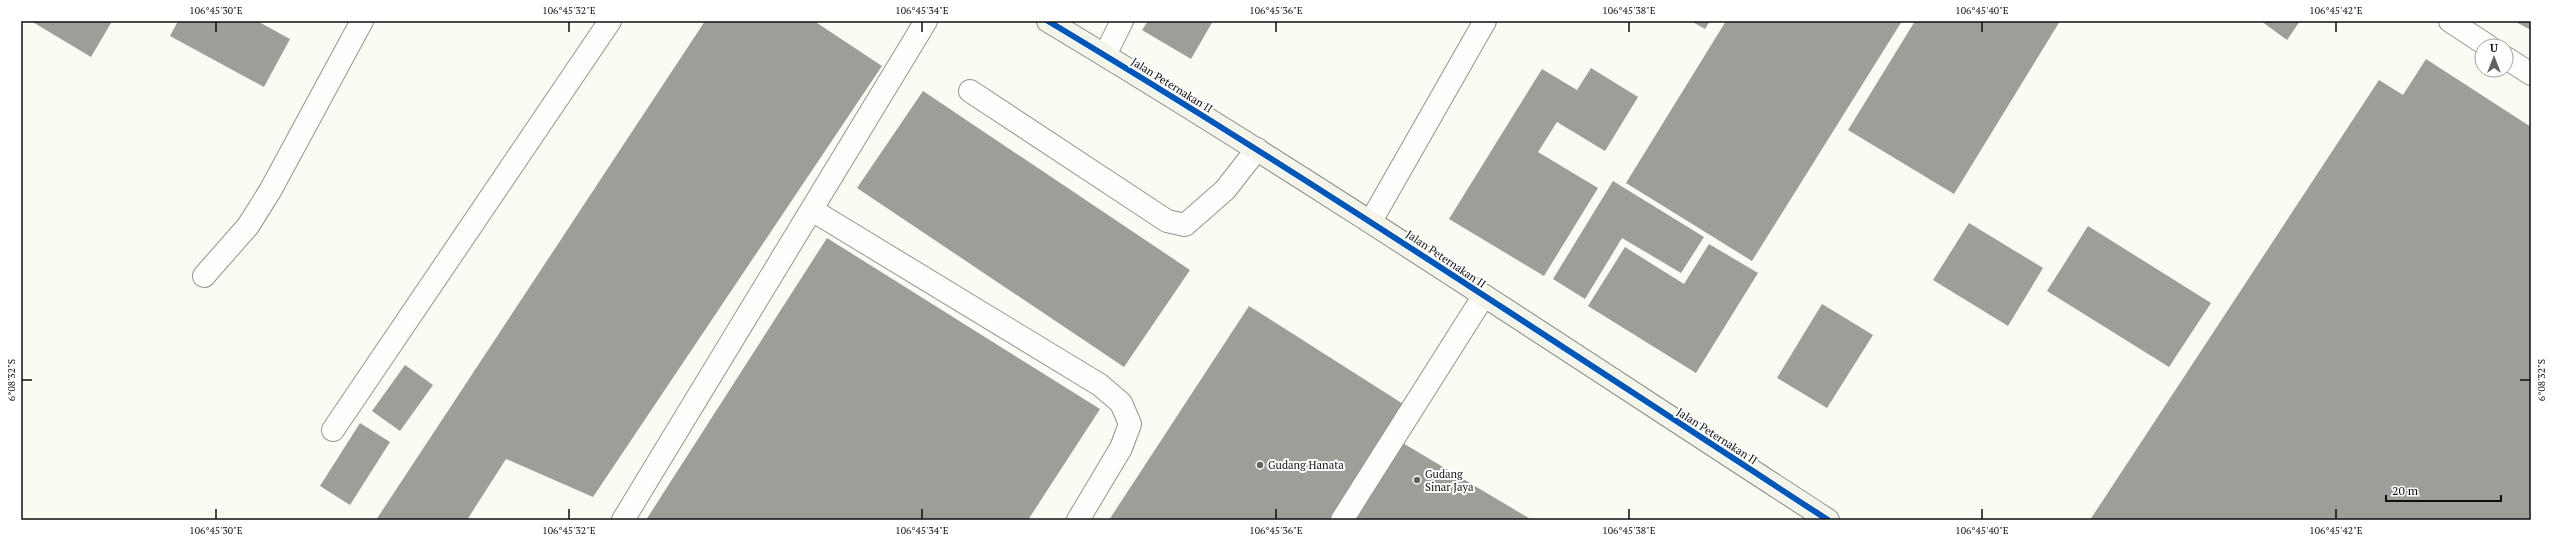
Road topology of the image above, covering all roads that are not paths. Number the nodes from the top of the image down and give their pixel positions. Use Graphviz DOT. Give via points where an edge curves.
graph roads {
  1 [pos="362,21"];
  2 [pos="610,21"];
  3 [pos="926,21"];
  4 [pos="1048,21"];
  5 [pos="1122,21"];
  6 [pos="1485,21"];
  7 [pos="2450,21"];
  8 [pos="2476,38"];
  9 [pos="1105,55"];
  10 [pos="2514,63"];
  11 [pos="2531,74"];
  12 [pos="970,91"];
  13 [pos="1257,149"];
  14 [pos="812,210"];
  15 [pos="1371,221"];
  16 [pos="204,276"];
  17 [pos="1483,297"];
  18 [pos="333,430"];
  19 [pos="623,520"];
  20 [pos="1078,520"];
  21 [pos="1342,520"];
  22 [pos="1828,520"];
  1 -- 16 [label="street" via="270,191 248,226"];
  2 -- 18 [label="street"];
  3 -- 14 [label="street"];
  4 -- 9 [label="street, Jalan Peternakan II"];
  5 -- 9 [label="street"];
  6 -- 15 [label="street"];
  7 -- 8 [label="street"];
  9 -- 13 [label="street, Jalan Peternakan II"];
  10 -- 11 [label="street"];
  12 -- 13 [label="street" via="1167,221 1185,225 1225,190"];
  13 -- 15 [label="street, Jalan Peternakan II"];
  14 -- 19 [label="street"];
  14 -- 20 [label="street" via="1100,385 1120,403 1130,424 1120,448"];
  15 -- 17 [label="street, Jalan Peternakan II"];
  17 -- 21 [label="street"];
  17 -- 22 [label="street, Jalan Peternakan II"];
}
